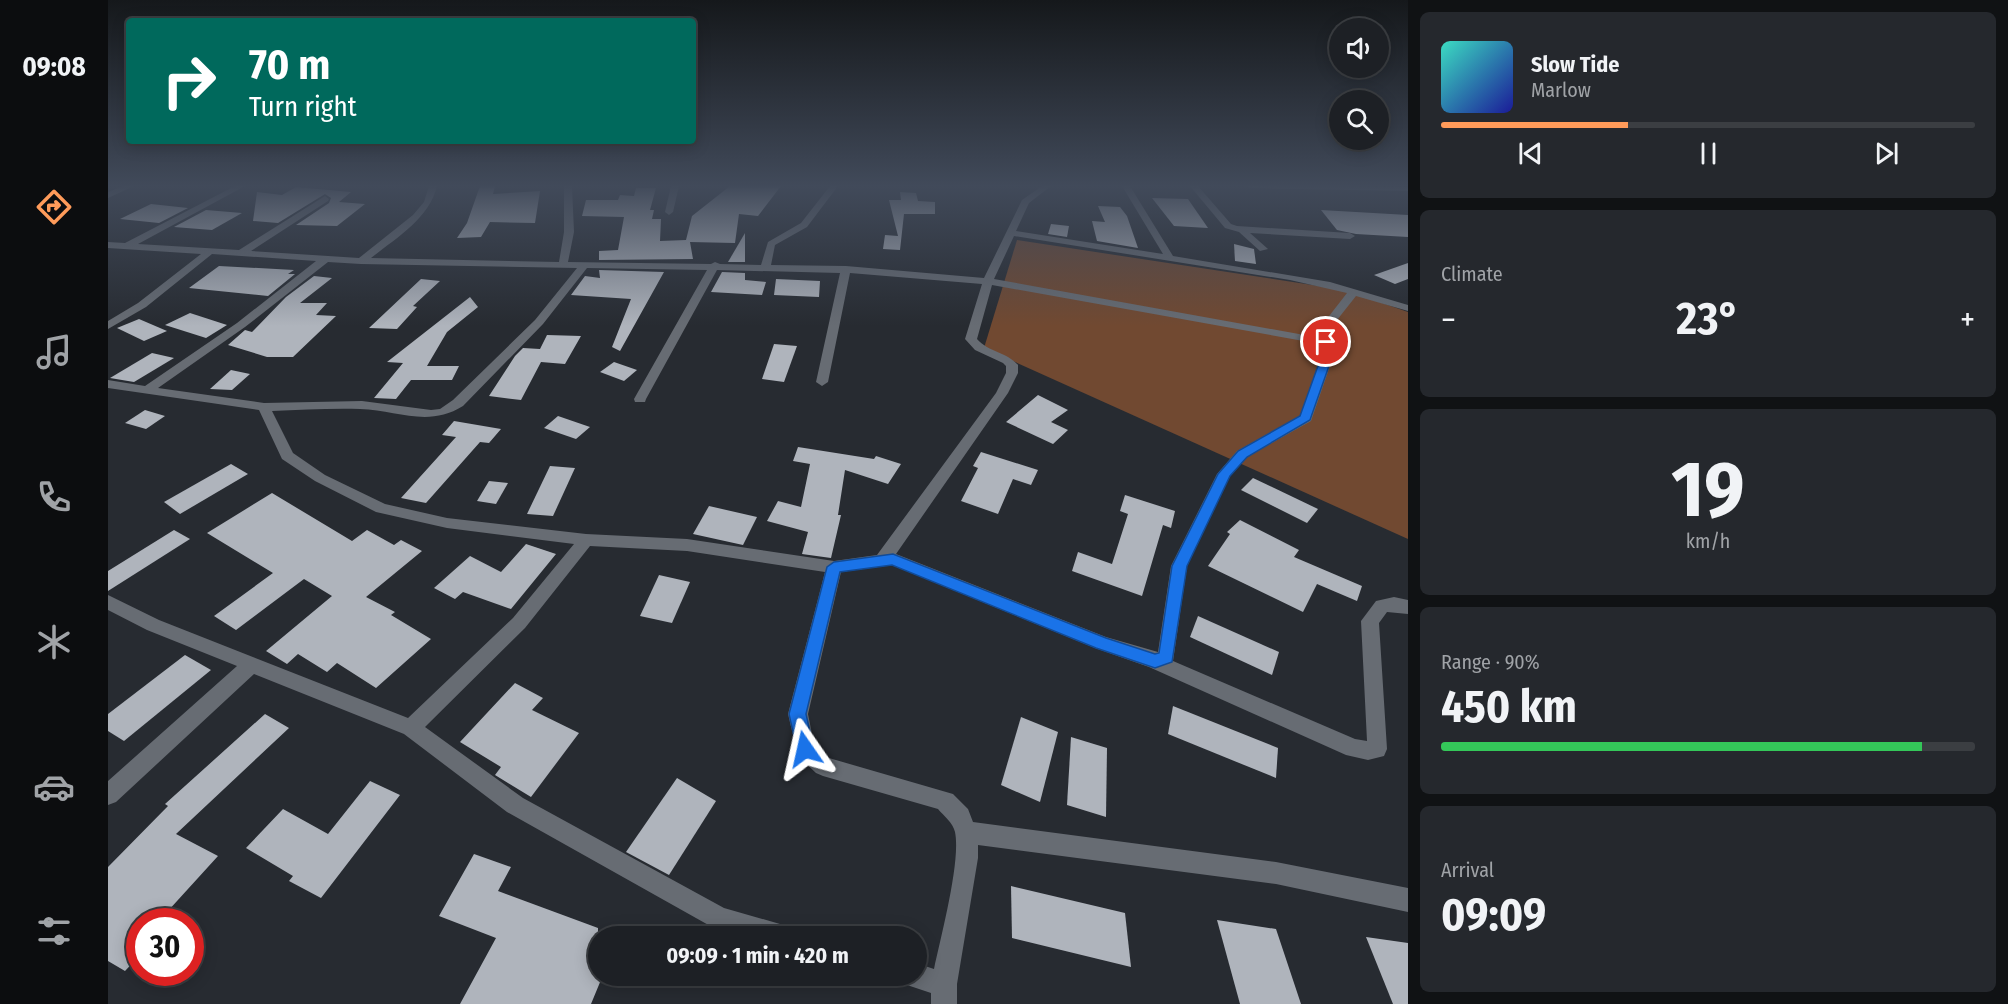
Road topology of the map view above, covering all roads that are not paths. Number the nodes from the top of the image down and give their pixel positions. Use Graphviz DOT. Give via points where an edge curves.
graph roads {
  1 [pos="151,233"];
  2 [pos="273,233"];
  3 [pos="396,233"];
  4 [pos="569,233"];
  5 [pos="790,233"];
  6 [pos="1011,233"];
  7 [pos="1155,233"];
  8 [pos="1245,233"];
  9 [pos="1283,233"];
  10 [pos="1350,236"];
  11 [pos="108,245"];
  12 [pos="126,246"];
  13 [pos="1263,249"];
  14 [pos="209,252"];
  15 [pos="240,254"];
  16 [pos="1168,255"];
  17 [pos="325,259"];
  18 [pos="361,261"];
  19 [pos="563,264"];
  20 [pos="584,265"];
  21 [pos="715,265"];
  22 [pos="766,267"];
  23 [pos="846,269"];
  24 [pos="988,281"];
  25 [pos="1355,291"];
  26 [pos="1408,308"];
  27 [pos="108,326"];
  28 [pos="1326,342"];
  29 [pos="822,382"];
  30 [pos="108,384"];
  31 [pos="145,392"];
  32 [pos="640,399"];
  33 [pos="264,407"];
  34 [pos="586,540"];
  35 [pos="882,561"];
  36 [pos="834,567"];
  37 [pos="108,602"];
  38 [pos="1408,607"];
  39 [pos="1155,661"];
  40 [pos="253,663"];
  41 [pos="411,728"];
  42 [pos="108,795"];
  43 [pos="966,832"];
  44 [pos="1408,900"];
  45 [pos="745,926"];
  46 [pos="927,984"];
  47 [pos="944,994"];
  1 -- 12 [label="street"];
  2 -- 15 [label="street"];
  3 -- 18 [label="street"];
  4 -- 19 [label="street"];
  5 -- 22 [label="street" via="771,244"];
  6 -- 16 [label="street"];
  6 -- 24 [label="street"];
  7 -- 16 [label="street"];
  8 -- 13 [label="street"];
  9 -- 10 [label="street"];
  11 -- 12 [label="street"];
  12 -- 14 [label="street"];
  14 -- 15 [label="street"];
  14 -- 27 [label="street" via="142,305"];
  15 -- 17 [label="street"];
  16 -- 25 [label="street"];
  17 -- 18 [label="street"];
  17 -- 31 [label="street" via="241,325"];
  18 -- 19 [label="street"];
  19 -- 20 [label="street"];
  20 -- 21 [label="street"];
  20 -- 33 [label="street" via="539,322 458,403 444,411 431,414 362,405"];
  21 -- 22 [label="street"];
  21 -- 32 [label="street"];
  22 -- 23 [label="street"];
  23 -- 24 [label="street"];
  23 -- 29 [label="street"];
  24 -- 28 [label="street"];
  24 -- 35 [label="street" via="971,339 982,349 1008,360 1012,373 1002,393"];
  25 -- 26 [label="street"];
  25 -- 28 [label="street" via="1332,320"];
  28 -- 39 [label="street" via="1325,363 1306,418 1242,454 1224,474 1179,566 1166,657"];
  30 -- 31 [label="street"];
  31 -- 33 [label="street"];
  33 -- 34 [label="street" via="287,456 381,508 447,523"];
  34 -- 36 [label="street" via="687,545"];
  34 -- 41 [label="street" via="519,623"];
  35 -- 36 [label="street"];
  35 -- 39 [label="street" via="893,559 1101,644"];
  36 -- 43 [label="street" via="798,714 805,749 823,766 945,801 960,817"];
  37 -- 40 [label="street" via="153,625"];
  38 -- 39 [label="street" via="1382,606 1370,621 1377,749 1368,751 1324,737"];
  40 -- 41 [label="street"];
  40 -- 42 [label="street"];
  41 -- 45 [label="street" via="515,805 720,919"];
  43 -- 44 [label="street" via="1276,873"];
  43 -- 47 [label="street" via="967,858"];
  46 -- 47 [label="street"];
}
